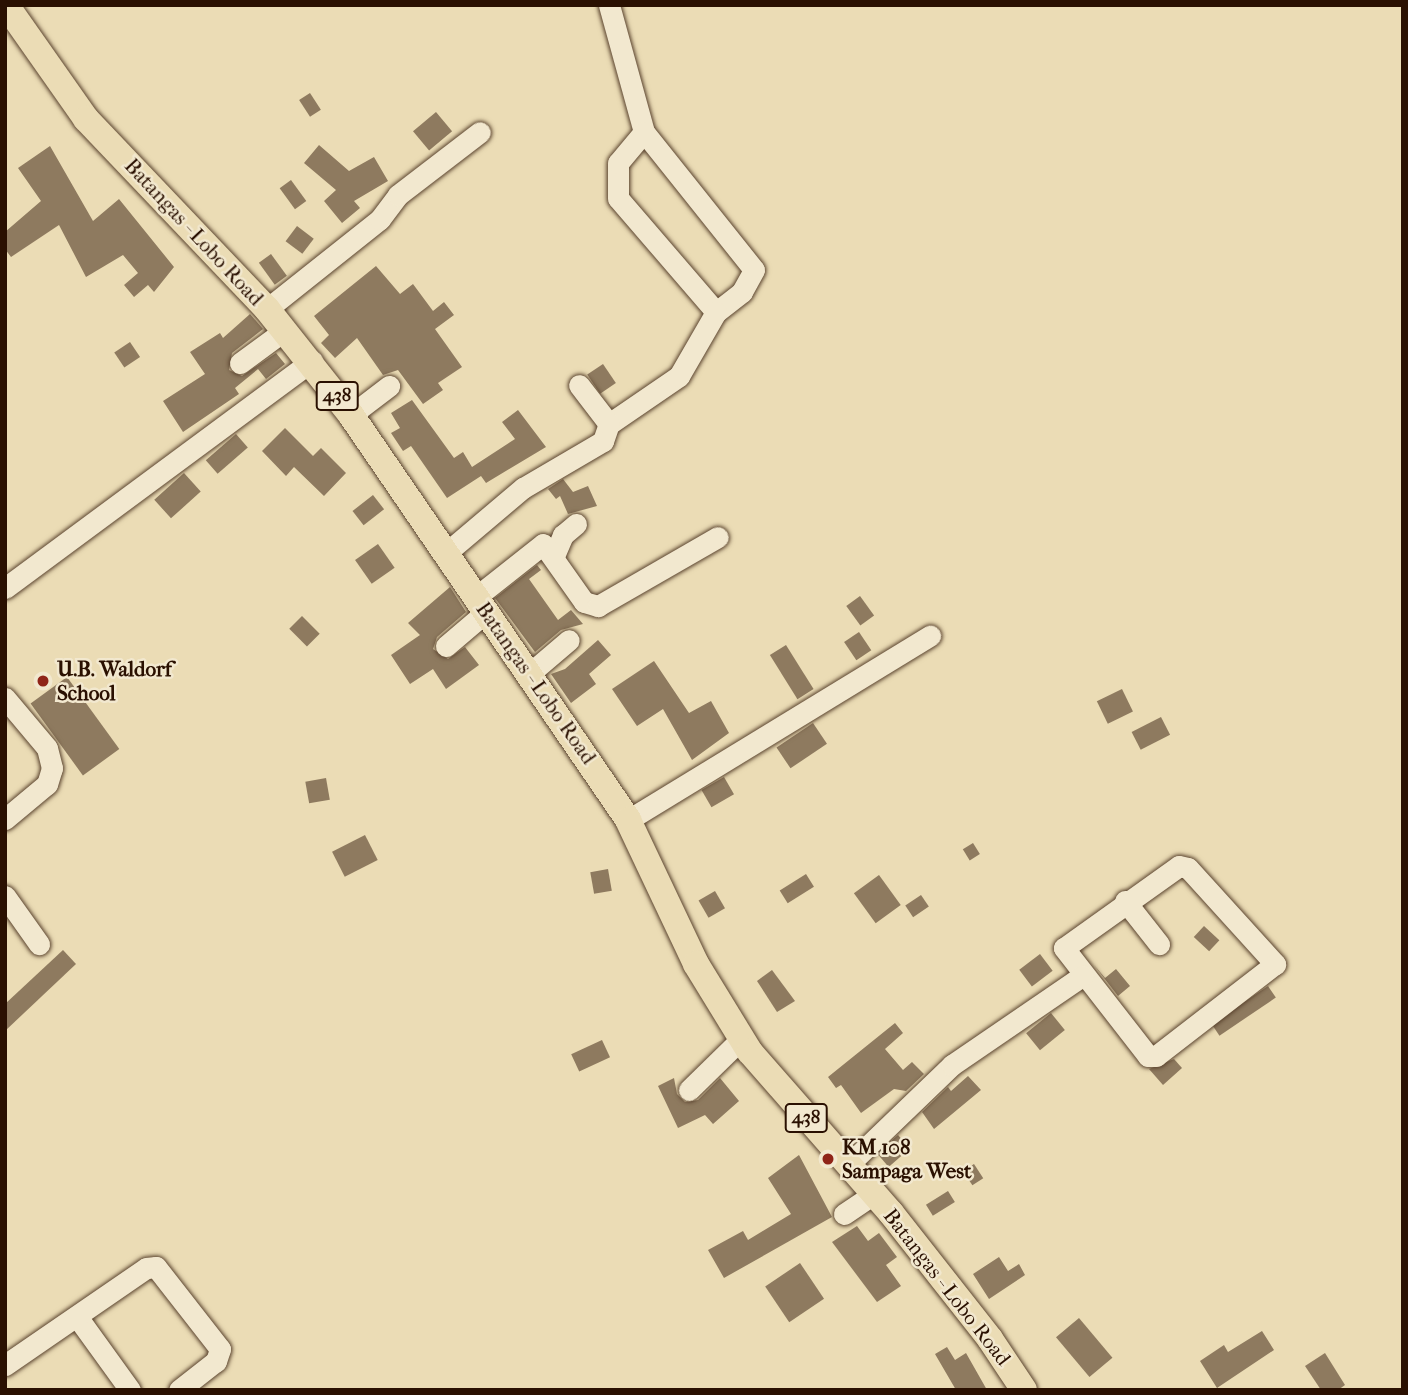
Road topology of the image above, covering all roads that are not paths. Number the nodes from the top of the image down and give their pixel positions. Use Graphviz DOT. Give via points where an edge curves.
graph roads {
  1 [pos="608,5"];
  2 [pos="6,7"];
  3 [pos="480,132"];
  4 [pos="644,132"];
  5 [pos="267,309"];
  6 [pos="716,312"];
  7 [pos="285,330"];
  8 [pos="312,361"];
  9 [pos="240,363"];
  10 [pos="579,385"];
  11 [pos="389,386"];
  12 [pos="351,415"];
  13 [pos="609,424"];
  14 [pos="576,524"];
  15 [pos="718,537"];
  16 [pos="446,553"];
  17 [pos="554,556"];
  18 [pos="5,588"];
  19 [pos="481,604"];
  20 [pos="930,636"];
  21 [pos="569,640"];
  22 [pos="446,646"];
  23 [pos="529,674"];
  24 [pos="5,698"];
  25 [pos="5,819"];
  26 [pos="628,820"];
  27 [pos="5,896"];
  28 [pos="1125,901"];
  29 [pos="39,944"];
  30 [pos="1159,944"];
  31 [pos="1082,976"];
  32 [pos="741,1039"];
  33 [pos="689,1090"];
  34 [pos="847,1166"];
  35 [pos="874,1194"];
  36 [pos="844,1214"];
  37 [pos="78,1318"];
  38 [pos="5,1365"];
  39 [pos="130,1390"];
  40 [pos="179,1390"];
  41 [pos="1024,1390"];
  1 -- 4 [label="street"];
  2 -- 5 [label="main road, Batangas - Lobo Road / 438" via="86,119"];
  3 -- 5 [label="street" via="398,195 380,219"];
  4 -- 6 [label="street" via="618,163 618,198"];
  4 -- 6 [label="street" via="754,270 742,292"];
  5 -- 7 [label="main road, Batangas - Lobo Road / 438"];
  6 -- 13 [label="street" via="679,376"];
  7 -- 8 [label="main road, Batangas - Lobo Road / 438"];
  7 -- 9 [label="street"];
  8 -- 12 [label="main road, Batangas - Lobo Road / 438"];
  8 -- 18 [label="street"];
  10 -- 13 [label="street"];
  11 -- 12 [label="street"];
  12 -- 16 [label="main road, Batangas - Lobo Road / 438"];
  13 -- 16 [label="street" via="603,440 523,488"];
  14 -- 17 [label="street" via="563,535"];
  15 -- 17 [label="street" via="598,606 584,602"];
  16 -- 19 [label="main road, Batangas - Lobo Road / 438"];
  17 -- 19 [label="street" via="543,544 538,545"];
  19 -- 22 [label="street"];
  19 -- 23 [label="main road, Batangas - Lobo Road / 438"];
  20 -- 26 [label="street"];
  21 -- 23 [label="street"];
  23 -- 26 [label="main road, Batangas - Lobo Road / 438"];
  24 -- 25 [label="street" via="47,748 52,768 47,784"];
  26 -- 32 [label="main road, Batangas - Lobo Road / 438" via="696,964"];
  27 -- 29 [label="street"];
  28 -- 30 [label="street"];
  28 -- 31 [label="street" via="1064,948"];
  28 -- 31 [label="street" via="1179,866 1188,869 1275,964 1156,1056 1148,1056"];
  31 -- 34 [label="street" via="952,1065"];
  32 -- 33 [label="street"];
  32 -- 34 [label="main road, Batangas - Lobo Road / 438"];
  34 -- 35 [label="main road, Batangas - Lobo Road / 438"];
  35 -- 36 [label="street"];
  35 -- 41 [label="main road, Batangas - Lobo Road / 438" via="946,1280"];
  37 -- 38 [label="street"];
  37 -- 39 [label="street"];
  37 -- 40 [label="street" via="146,1268 164,1272 221,1356"];
}
